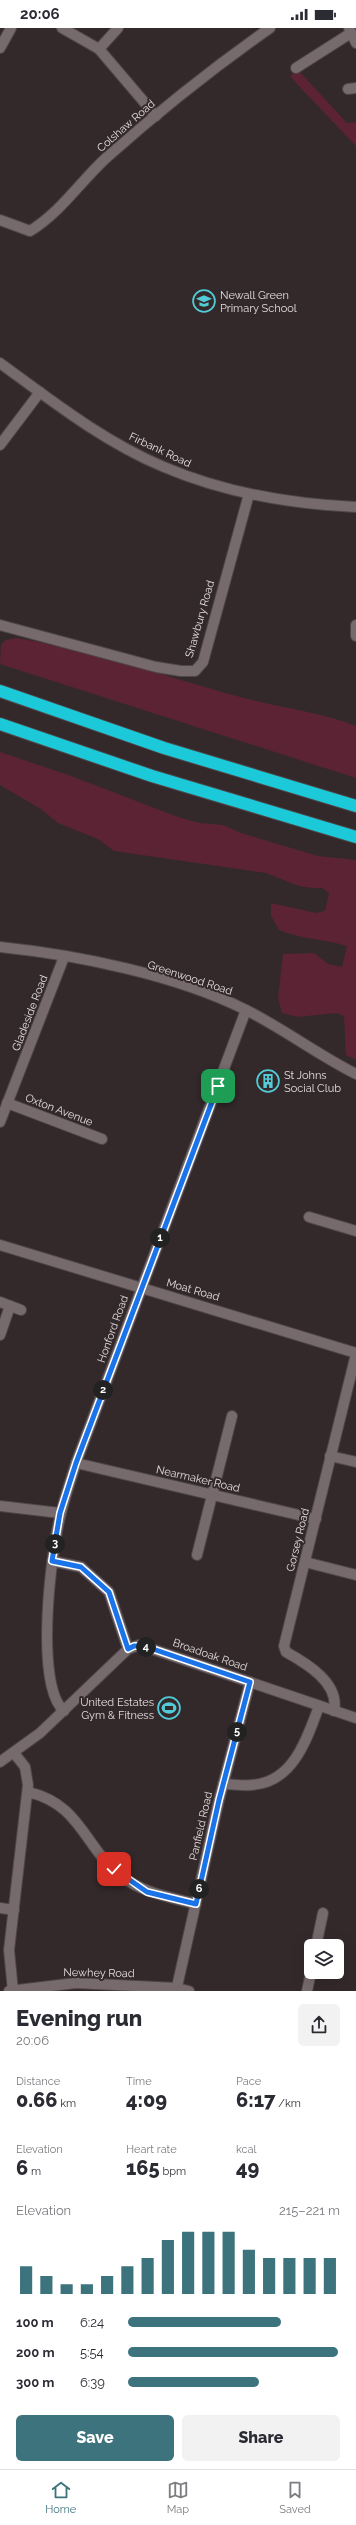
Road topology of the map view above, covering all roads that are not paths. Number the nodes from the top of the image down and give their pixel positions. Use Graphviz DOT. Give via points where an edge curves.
graph roads {
  1 [pos="11,28"];
  2 [pos="62,28"];
  3 [pos="118,28"];
  4 [pos="270,28"];
  5 [pos="350,30"];
  6 [pos="356,43"];
  7 [pos="0,48"];
  8 [pos="99,49"];
  9 [pos="296,68"];
  10 [pos="156,116"];
  11 [pos="0,220"];
  12 [pos="0,363"];
  13 [pos="40,392"];
  14 [pos="0,445"];
  15 [pos="248,494"];
  16 [pos="356,507"];
  17 [pos="0,625"];
  18 [pos="356,625"];
  19 [pos="356,636"];
  20 [pos="0,692"];
  21 [pos="0,724"];
  22 [pos="356,806"];
  23 [pos="356,837"];
  24 [pos="0,948"];
  25 [pos="64,957"];
  26 [pos="246,1010"];
  27 [pos="356,1074"];
  28 [pos="7,1103"];
  29 [pos="0,1122"];
  30 [pos="102,1139"];
  31 [pos="310,1218"];
  32 [pos="356,1231"];
  33 [pos="0,1245"];
  34 [pos="141,1288"];
  35 [pos="0,1302"];
  36 [pos="10,1306"];
  37 [pos="21,1310"];
  38 [pos="0,1335"];
  39 [pos="356,1353"];
  40 [pos="232,1416"];
  41 [pos="330,1456"];
  42 [pos="356,1462"];
  43 [pos="76,1463"];
  44 [pos="212,1495"];
  45 [pos="0,1506"];
  46 [pos="60,1513"];
  47 [pos="316,1519"];
  48 [pos="197,1555"];
  49 [pos="52,1561"];
  50 [pos="305,1562"];
  51 [pos="356,1575"];
  52 [pos="128,1649"];
  53 [pos="250,1682"];
  54 [pos="319,1706"];
  55 [pos="64,1711"];
  56 [pos="334,1711"];
  57 [pos="356,1718"];
  58 [pos="14,1753"];
  59 [pos="0,1762"];
  60 [pos="223,1784"];
  61 [pos="28,1792"];
  62 [pos="196,1904"];
  63 [pos="0,1908"];
  64 [pos="14,1910"];
  65 [pos="323,1913"];
  66 [pos="317,1939"];
  67 [pos="310,1979"];
  68 [pos="176,1990"];
  69 [pos="12,1991"];
  70 [pos="189,1991"];
  71 [pos="307,1991"];
  1 -- 7 [label="street"];
  2 -- 8 [label="street"];
  3 -- 8 [label="street"];
  4 -- 10 [label="street, Colshaw Road"];
  5 -- 6 [label="street"];
  5 -- 9 [label="street"];
  8 -- 10 [label="street"];
  10 -- 11 [label="street, Colshaw Road" via="106,159 46,222 30,231"];
  12 -- 13 [label="street, Firbank Road"];
  13 -- 14 [label="street"];
  13 -- 15 [label="street, Firbank Road" via="114,441 162,467"];
  15 -- 16 [label="street, Firbank Road" via="309,505"];
  15 -- 17 [label="street, Shawbury Road" via="203,662 195,670 181,671 156,667"];
  18 -- 19 [label="street"];
  20 -- 22 [label="highway" via="164,748"];
  21 -- 23 [label="highway" via="152,776"];
  24 -- 25 [label="street, Greenwood Road"];
  25 -- 26 [label="street, Greenwood Road" via="160,979 204,992"];
  25 -- 28 [label="street, Gladeside Road"];
  26 -- 27 [label="street, Greenwood Road" via="333,1063"];
  26 -- 34 [label="street, Honford Road"];
  28 -- 29 [label="street, Gladeside Road"];
  28 -- 30 [label="street, Oxton Avenue"];
  31 -- 32 [label="street"];
  33 -- 34 [label="street, Moat Road"];
  34 -- 39 [label="street, Moat Road"];
  34 -- 43 [label="street, Honford Road"];
  35 -- 36 [label="street"];
  36 -- 37 [label="street"];
  36 -- 38 [label="street"];
  39 -- 41 [label="street, Gorsey Road"];
  40 -- 44 [label="street"];
  41 -- 42 [label="street"];
  41 -- 47 [label="street, Gorsey Road"];
  43 -- 44 [label="street, Nearmaker Road"];
  43 -- 46 [label="street, Honford Road"];
  44 -- 47 [label="street, Nearmaker Road"];
  44 -- 48 [label="street"];
  45 -- 46 [label="street"];
  46 -- 49 [label="street, Honford Road"];
  47 -- 50 [label="street, Gorsey Road"];
  49 -- 52 [label="street" via="81,1567 109,1592"];
  49 -- 55 [label="street, Honford Road" via="46,1638 52,1692 58,1706"];
  50 -- 51 [label="street"];
  50 -- 56 [label="street, Gorsey Road" via="284,1646 286,1652 308,1664 328,1686 334,1700"];
  52 -- 53 [label="street, Broadoak Road" via="144,1646"];
  52 -- 55 [label="street"];
  53 -- 54 [label="street, Broadoak Road"];
  53 -- 60 [label="street, Panfield Road"];
  54 -- 56 [label="street, Broadoak Road"];
  54 -- 60 [label="street, Panfield Road" via="301,1752 289,1768 274,1779 252,1785"];
  55 -- 58 [label="street"];
  56 -- 57 [label="street, Broadoak Road"];
  58 -- 59 [label="street"];
  58 -- 61 [label="street" via="26,1772"];
  60 -- 62 [label="street, Panfield Road"];
  61 -- 62 [label="street" via="45,1796 70,1814 88,1835 101,1856 122,1876 147,1892"];
  61 -- 64 [label="street"];
  62 -- 68 [label="street, Panfield Road"];
  63 -- 64 [label="street"];
  64 -- 69 [label="street" via="9,1950"];
  65 -- 66 [label="street"];
  67 -- 71 [label="street"];
  68 -- 69 [label="street, Newhey Road" via="76,1983"];
  68 -- 70 [label="street, Newhey Road"];
}
